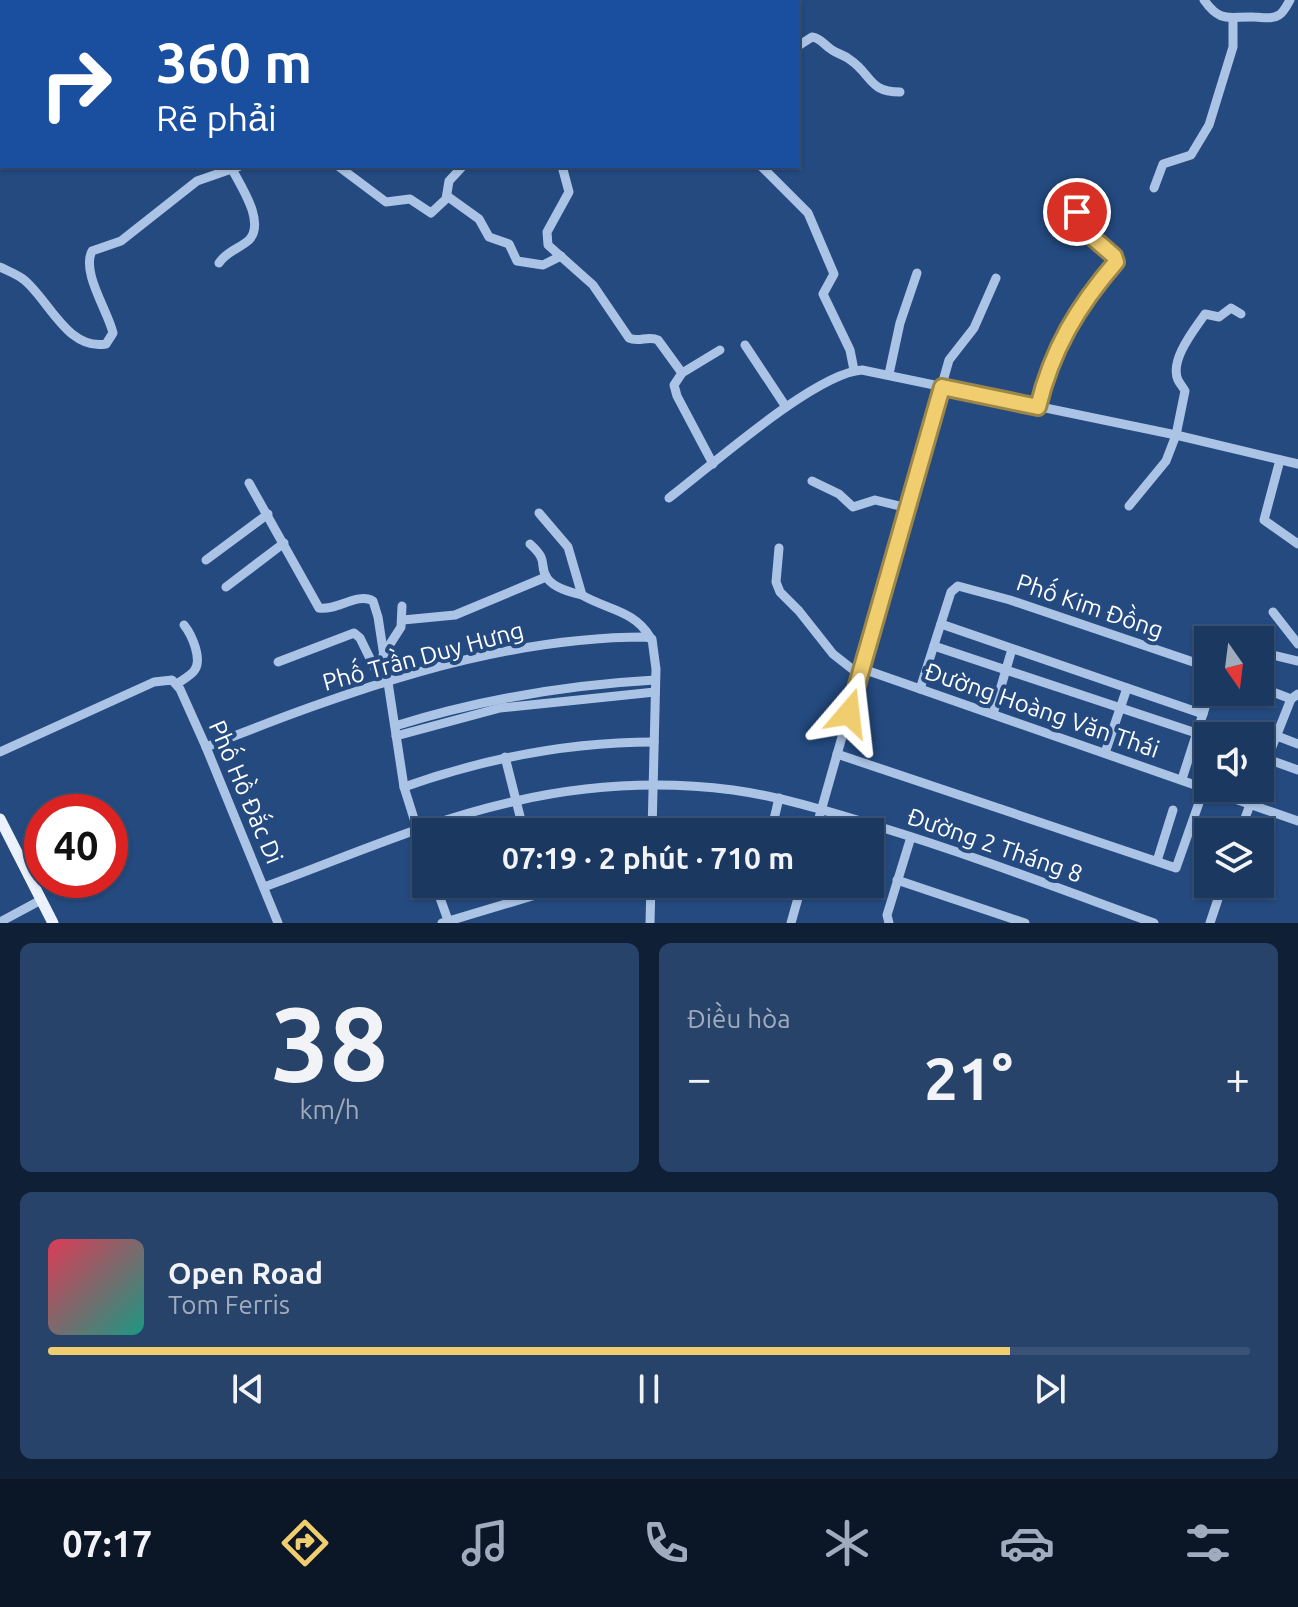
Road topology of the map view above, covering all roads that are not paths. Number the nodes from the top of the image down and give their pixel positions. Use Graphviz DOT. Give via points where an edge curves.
graph roads {
  1 [pos="1204,0"];
  2 [pos="1290,0"];
  3 [pos="1233,19"];
  4 [pos="800,45"];
  5 [pos="900,92"];
  6 [pos="228,168"];
  7 [pos="341,168"];
  8 [pos="461,168"];
  9 [pos="563,168"];
  10 [pos="763,168"];
  11 [pos="1154,188"];
  12 [pos="447,196"];
  13 [pos="1077,212"];
  14 [pos="561,256"];
  15 [pos="219,263"];
  16 [pos="0,267"];
  17 [pos="917,273"];
  18 [pos="996,278"];
  19 [pos="1241,314"];
  20 [pos="745,345"];
  21 [pos="720,350"];
  22 [pos="854,370"];
  23 [pos="682,373"];
  24 [pos="889,374"];
  25 [pos="942,387"];
  26 [pos="786,407"];
  27 [pos="1038,407"];
  28 [pos="1176,435"];
  29 [pos="1280,460"];
  30 [pos="713,464"];
  31 [pos="1298,464"];
  32 [pos="812,481"];
  33 [pos="249,483"];
  34 [pos="669,498"];
  35 [pos="1129,506"];
  36 [pos="908,508"];
  37 [pos="539,513"];
  38 [pos="268,514"];
  39 [pos="284,543"];
  40 [pos="530,544"];
  41 [pos="1298,544"];
  42 [pos="779,548"];
  43 [pos="206,560"];
  44 [pos="546,577"];
  45 [pos="226,587"];
  46 [pos="582,595"];
  47 [pos="402,606"];
  48 [pos="1273,612"];
  49 [pos="403,620"];
  50 [pos="941,624"];
  51 [pos="184,625"];
  52 [pos="652,641"];
  53 [pos="1297,641"];
  54 [pos="934,646"];
  55 [pos="1012,649"];
  56 [pos="383,655"];
  57 [pos="1274,655"];
  58 [pos="1298,661"];
  59 [pos="278,662"];
  60 [pos="1194,662"];
  61 [pos="1006,671"];
  62 [pos="862,673"];
  63 [pos="655,680"];
  64 [pos="175,682"];
  65 [pos="385,682"];
  66 [pos="1127,688"];
  67 [pos="920,689"];
  68 [pos="1274,691"];
  69 [pos="655,692"];
  70 [pos="523,693"];
  71 [pos="1295,696"];
  72 [pos="525,704"];
  73 [pos="1206,706"];
  74 [pos="1119,708"];
  75 [pos="993,714"];
  76 [pos="1203,714"];
  77 [pos="1200,722"];
  78 [pos="395,731"];
  79 [pos="1194,732"];
  80 [pos="1277,736"];
  81 [pos="1194,740"];
  82 [pos="654,742"];
  83 [pos="1274,743"];
  84 [pos="1298,744"];
  85 [pos="206,747"];
  86 [pos="0,752"];
  87 [pos="1105,753"];
  88 [pos="837,754"];
  89 [pos="505,757"];
  90 [pos="1274,761"];
  91 [pos="1298,770"];
  92 [pos="1182,779"];
  93 [pos="654,786"];
  94 [pos="404,787"];
  95 [pos="779,798"];
  96 [pos="516,801"];
  97 [pos="1199,802"];
  98 [pos="1249,804"];
  99 [pos="822,809"];
  100 [pos="1173,810"];
  101 [pos="413,818"];
  102 [pos="458,818"];
  103 [pos="520,818"];
  104 [pos="653,818"];
  105 [pos="774,818"];
  106 [pos="819,818"];
  107 [pos="1244,818"];
  108 [pos="1298,821"];
  109 [pos="1,825"];
  110 [pos="412,832"];
  111 [pos="911,837"];
  112 [pos="1157,861"];
  113 [pos="897,880"];
  114 [pos="264,887"];
  115 [pos="439,898"];
  116 [pos="513,898"];
  117 [pos="651,898"];
  118 [pos="798,898"];
  119 [pos="1218,898"];
  120 [pos="41,900"];
  121 [pos="1,920"];
  122 [pos="447,922"];
  123 [pos="1148,922"];
  124 [pos="53,923"];
  125 [pos="278,923"];
  126 [pos="650,923"];
  127 [pos="791,923"];
  128 [pos="889,923"];
  129 [pos="1025,923"];
  130 [pos="1210,923"];
  1 -- 3 [label="street" via="1213,12"];
  2 -- 3 [label="street" via="1274,18"];
  3 -- 11 [label="street" via="1233,47 1209,125 1191,155 1163,164"];
  4 -- 5 [label="street" via="817,37 854,62 878,89"];
  6 -- 15 [label="street" via="250,203 253,229 248,240"];
  6 -- 16 [label="street" via="190,185 121,241 90,253 112,330 106,344 72,334 23,279"];
  7 -- 12 [label="street" via="389,203 410,199 431,213"];
  8 -- 12 [label="street" via="449,181"];
  9 -- 14 [label="street" via="569,192 546,238"];
  10 -- 22 [label="street" via="811,218 834,274 823,294"];
  12 -- 14 [label="street" via="477,217 489,237 509,244 517,261 543,265"];
  13 -- 27 [label="street" via="1116,262 1066,330"];
  14 -- 23 [label="street" via="593,285 629,338 656,338"];
  17 -- 24 [label="street"];
  18 -- 25 [label="street" via="974,328 951,356"];
  19 -- 28 [label="street" via="1231,308 1219,317 1205,314 1185,340 1177,371 1185,391"];
  20 -- 26 [label="street"];
  21 -- 23 [label="street"];
  22 -- 24 [label="street"];
  22 -- 26 [label="street"];
  23 -- 30 [label="street" via="675,381 677,396"];
  24 -- 25 [label="street"];
  25 -- 27 [label="street"];
  25 -- 36 [label="street"];
  26 -- 30 [label="street"];
  27 -- 28 [label="street"];
  28 -- 29 [label="street"];
  28 -- 35 [label="street" via="1163,467"];
  29 -- 31 [label="street"];
  29 -- 41 [label="street" via="1263,518"];
  30 -- 34 [label="street"];
  32 -- 36 [label="street" via="853,507 875,500"];
  33 -- 38 [label="street"];
  36 -- 62 [label="street"];
  37 -- 46 [label="street" via="568,547"];
  38 -- 39 [label="street"];
  38 -- 43 [label="street"];
  39 -- 45 [label="street"];
  39 -- 56 [label="street" via="321,609 371,598"];
  40 -- 44 [label="street" via="544,558"];
  42 -- 62 [label="street" via="780,592 833,654"];
  44 -- 46 [label="street" via="561,589"];
  44 -- 49 [label="street" via="455,615"];
  46 -- 52 [label="street" via="627,613"];
  47 -- 49 [label="street"];
  48 -- 53 [label="street"];
  49 -- 56 [label="street"];
  50 -- 54 [label="street"];
  50 -- 55 [label="street"];
  50 -- 60 [label="street, Phố Kim Đồng" via="958,586"];
  51 -- 64 [label="street" via="197,663 194,671"];
  52 -- 63 [label="street"];
  52 -- 65 [label="street, Phố Trần Duy Hưng" via="527,647"];
  54 -- 61 [label="street"];
  54 -- 67 [label="street"];
  55 -- 61 [label="street"];
  55 -- 66 [label="street"];
  56 -- 65 [label="street"];
  57 -- 58 [label="street"];
  59 -- 65 [label="street" via="356,634"];
  61 -- 74 [label="street"];
  61 -- 75 [label="street"];
  62 -- 67 [label="street, Đường Hoàng Văn Thái"];
  62 -- 88 [label="street"];
  63 -- 69 [label="street"];
  63 -- 70 [label="street"];
  64 -- 85 [label="street, Phố Hồ Đắc Di"];
  64 -- 86 [label="street" via="154,682"];
  65 -- 78 [label="street"];
  65 -- 85 [label="street, Phố Trần Duy Hưng"];
  66 -- 74 [label="street"];
  66 -- 76 [label="street"];
  67 -- 75 [label="street, Đường Hoàng Văn Thái"];
  68 -- 71 [label="street"];
  69 -- 72 [label="street"];
  69 -- 82 [label="street"];
  70 -- 72 [label="street"];
  70 -- 78 [label="street" via="468,704"];
  71 -- 80 [label="street"];
  72 -- 78 [label="street"];
  73 -- 76 [label="street"];
  74 -- 79 [label="street"];
  74 -- 87 [label="street"];
  75 -- 87 [label="street, Đường Hoàng Văn Thái"];
  76 -- 77 [label="street"];
  78 -- 94 [label="street"];
  80 -- 83 [label="street"];
  80 -- 84 [label="street"];
  81 -- 92 [label="street"];
  82 -- 89 [label="street" via="591,743"];
  82 -- 93 [label="street"];
  85 -- 114 [label="street, Phố Hồ Đắc Di"];
  87 -- 92 [label="street, Đường Hoàng Văn Thái"];
  88 -- 99 [label="street"];
  88 -- 112 [label="street"];
  89 -- 94 [label="street"];
  89 -- 96 [label="street"];
  90 -- 91 [label="street"];
  92 -- 98 [label="street, Đường Hoàng Văn Thái"];
  93 -- 95 [label="street, Đường 2 Tháng 8"];
  93 -- 96 [label="street, Đường 2 Tháng 8"];
  93 -- 104 [label="street"];
  94 -- 101 [label="street"];
  95 -- 99 [label="street, Đường 2 Tháng 8"];
  95 -- 105 [label="street"];
  96 -- 102 [label="street, Đường 2 Tháng 8"];
  96 -- 103 [label="street"];
  97 -- 112 [label="street" via="1176,868"];
  98 -- 107 [label="street"];
  98 -- 108 [label="street, Đường Hoàng Văn Thái"];
  99 -- 106 [label="street"];
  99 -- 111 [label="street, Đường 2 Tháng 8"];
  100 -- 112 [label="street"];
  109 -- 120 [label="main road"];
  110 -- 114 [label="street, Đường 2 Tháng 8"];
  111 -- 113 [label="street"];
  111 -- 123 [label="street, Đường 2 Tháng 8"];
  113 -- 128 [label="street"];
  113 -- 129 [label="street"];
  114 -- 125 [label="street, Phố Hồ Đắc Di"];
  115 -- 122 [label="street"];
  116 -- 122 [label="street"];
  117 -- 126 [label="street"];
  118 -- 127 [label="street"];
  119 -- 130 [label="street"];
  120 -- 121 [label="street"];
  120 -- 124 [label="main road"];
}
